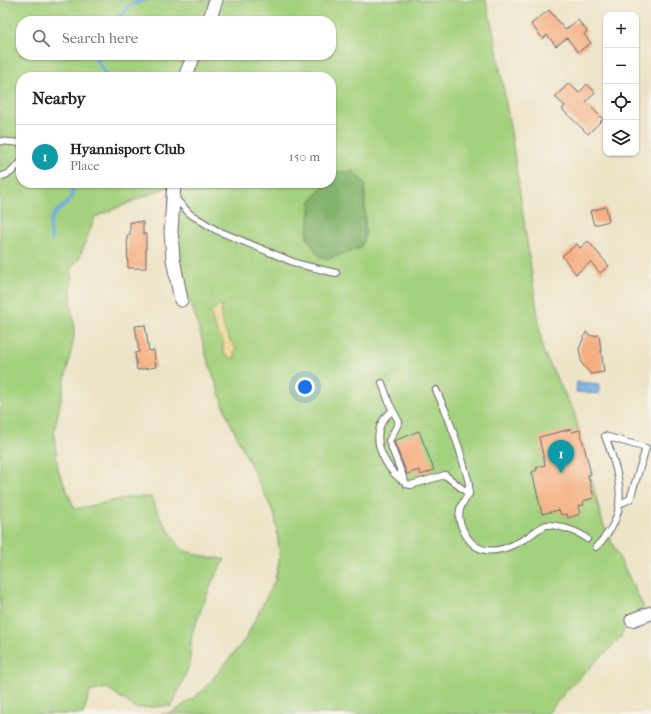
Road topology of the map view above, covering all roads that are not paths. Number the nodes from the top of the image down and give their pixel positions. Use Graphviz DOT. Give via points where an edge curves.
graph roads {
  1 [pos="216,0"];
  2 [pos="211,16"];
  3 [pos="192,60"];
  4 [pos="187,72"];
  5 [pos="0,141"];
  6 [pos="16,142"];
  7 [pos="16,167"];
  8 [pos="0,177"];
  9 [pos="174,188"];
  10 [pos="174,197"];
  11 [pos="336,273"];
  12 [pos="181,300"];
  13 [pos="382,383"];
  14 [pos="436,390"];
  15 [pos="392,410"];
  16 [pos="404,482"];
  17 [pos="469,494"];
  18 [pos="620,504"];
  19 [pos="587,539"];
  20 [pos="596,547"];
  21 [pos="651,613"];
  22 [pos="632,620"];
  1 -- 2 [label="street"];
  3 -- 4 [label="street"];
  5 -- 6 [label="lane"];
  7 -- 8 [label="lane"];
  9 -- 10 [label="street"];
  10 -- 11 [label="lane" via="190,214 216,230 298,264"];
  10 -- 12 [label="street" via="171,231 173,259"];
  13 -- 15 [label="lane"];
  14 -- 17 [label="lane" via="459,448 469,483"];
  15 -- 16 [label="lane" via="399,422 389,441"];
  15 -- 16 [label="lane" via="382,421 379,431 380,446 391,472"];
  16 -- 17 [label="lane" via="411,485 445,475"];
  17 -- 19 [label="lane" via="461,505 459,519 467,537 482,550 506,548 548,525 582,534"];
  18 -- 18 [label="lane" via="617,469 605,436 646,448 630,499"];
  18 -- 20 [label="lane" via="610,529"];
  21 -- 22 [label="street"];
}
